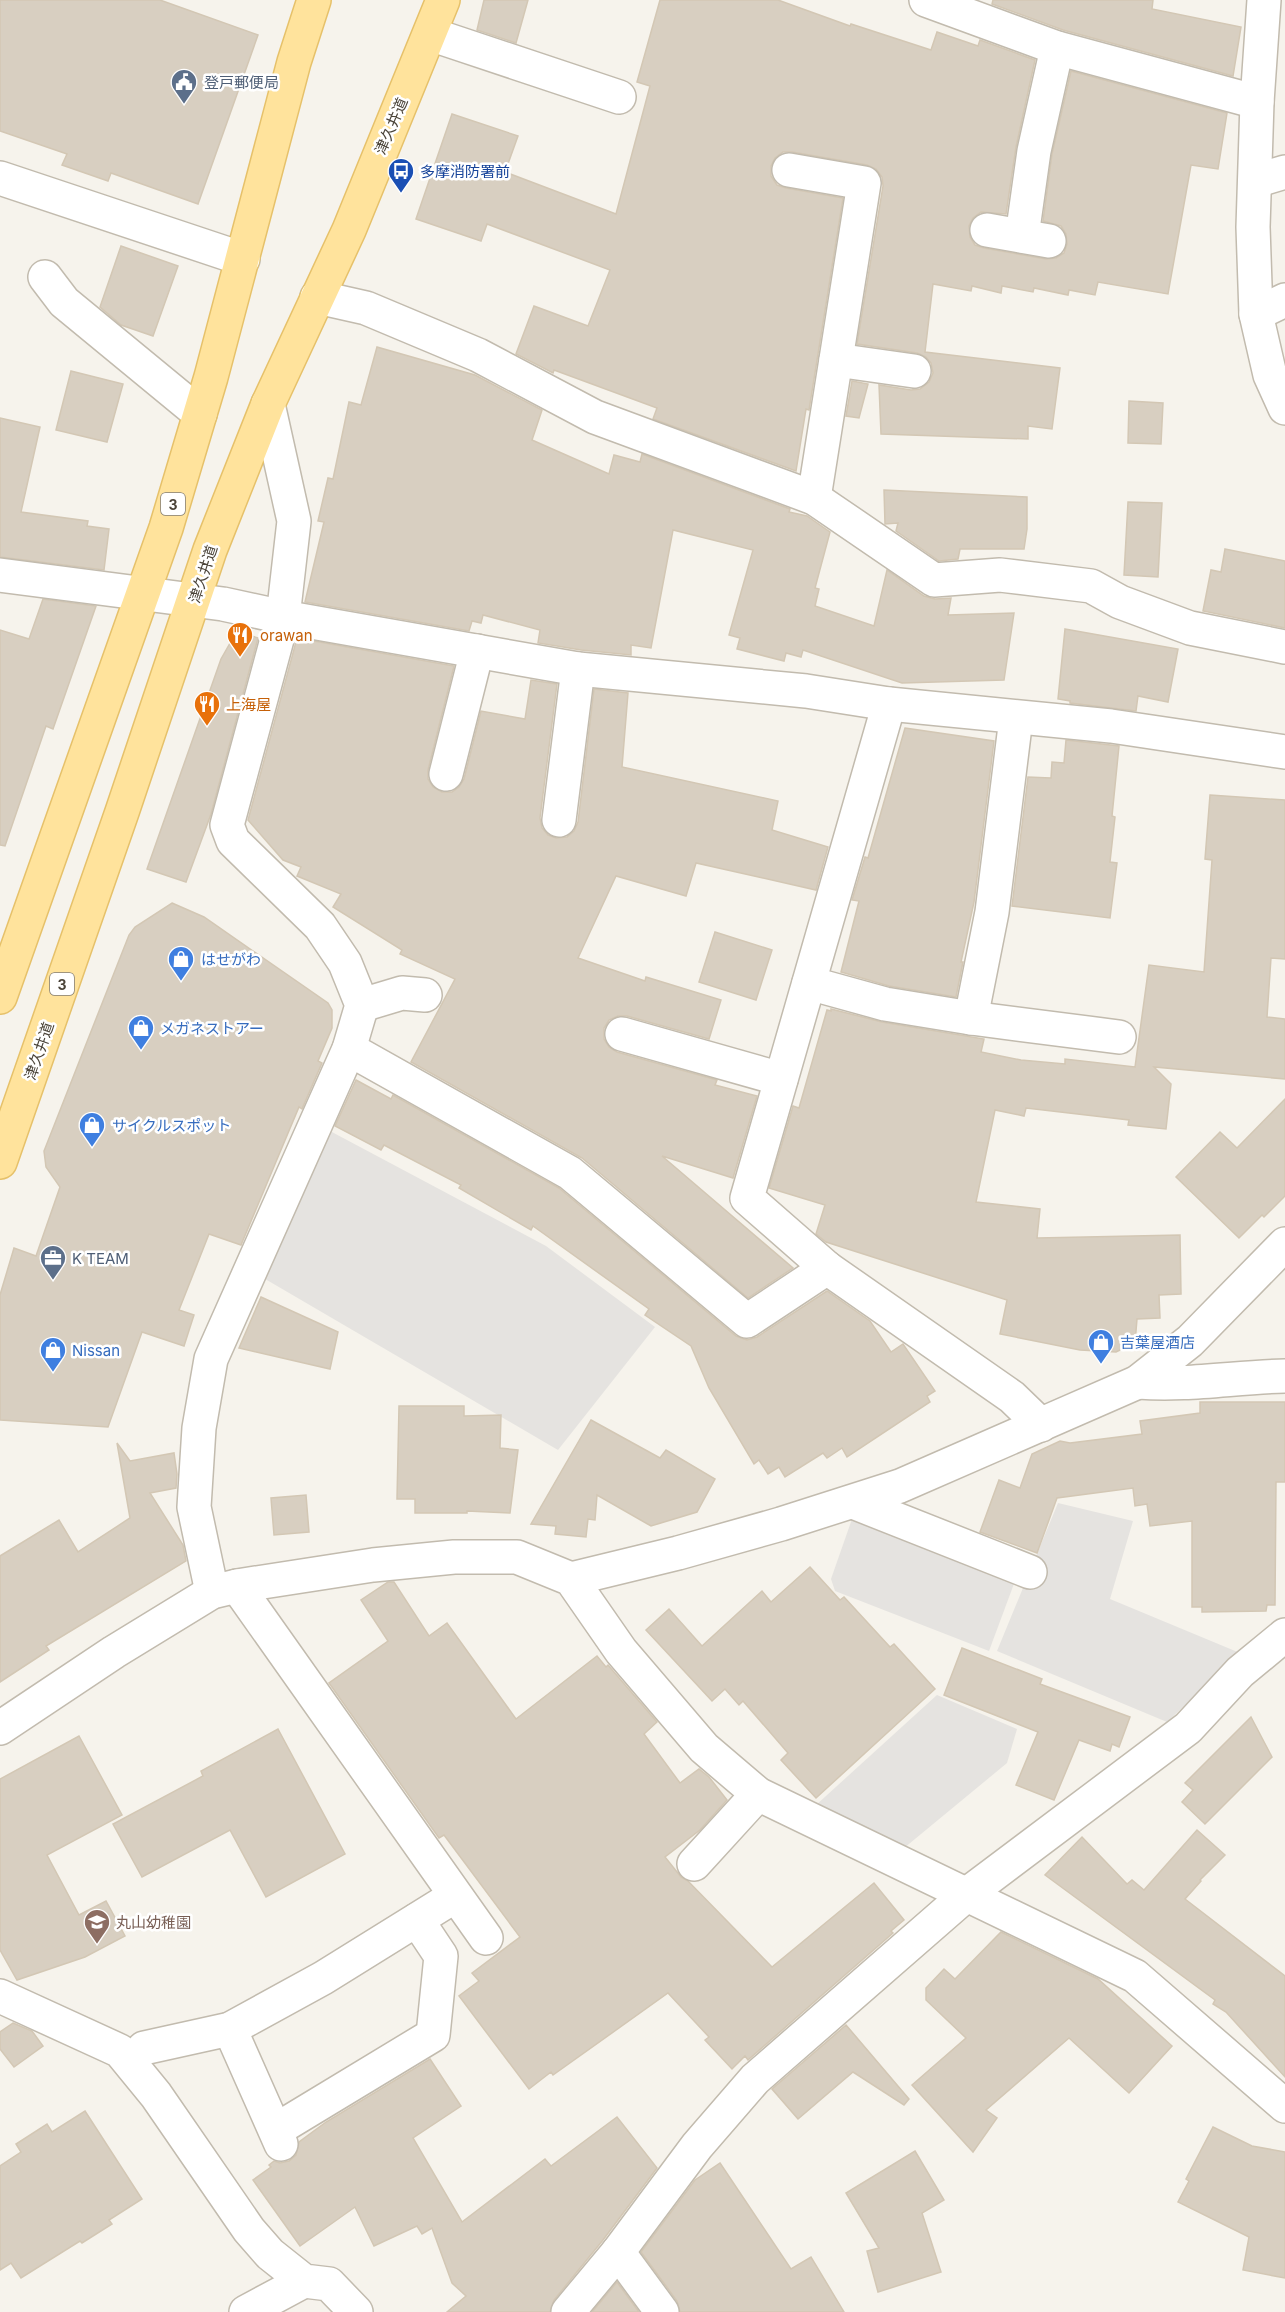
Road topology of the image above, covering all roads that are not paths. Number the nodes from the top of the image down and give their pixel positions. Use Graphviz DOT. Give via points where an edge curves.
graph roads {
  1 [pos="314,0"];
  2 [pos="442,0"];
  3 [pos="926,0"];
  4 [pos="1264,0"];
  5 [pos="430,34"];
  6 [pos="1057,48"];
  7 [pos="619,97"];
  8 [pos="1257,102"];
  9 [pos="789,170"];
  10 [pos="1270,176"];
  11 [pos="0,178"];
  12 [pos="987,230"];
  13 [pos="243,259"];
  14 [pos="45,277"];
  15 [pos="317,297"];
  16 [pos="1285,300"];
  17 [pos="1256,314"];
  18 [pos="836,360"];
  19 [pos="915,371"];
  20 [pos="1284,400"];
  21 [pos="268,404"];
  22 [pos="200,414"];
  23 [pos="814,498"];
  24 [pos="0,575"];
  25 [pos="143,593"];
  26 [pos="195,600"];
  27 [pos="283,617"];
  28 [pos="1285,647"];
  29 [pos="477,651"];
  30 [pos="578,669"];
  31 [pos="889,705"];
  32 [pos="1016,717"];
  33 [pos="1285,752"];
  34 [pos="446,774"];
  35 [pos="560,820"];
  36 [pos="808,983"];
  37 [pos="424,995"];
  38 [pos="0,997"];
  39 [pos="362,1005"];
  40 [pos="971,1018"];
  41 [pos="622,1034"];
  42 [pos="1119,1037"];
  43 [pos="349,1049"];
  44 [pos="781,1079"];
  45 [pos="1,1158"];
  46 [pos="1285,1244"];
  47 [pos="827,1269"];
  48 [pos="1285,1376"];
  49 [pos="1138,1382"];
  50 [pos="1041,1425"];
  51 [pos="853,1502"];
  52 [pos="1030,1572"];
  53 [pos="571,1579"];
  54 [pos="224,1589"];
  55 [pos="1285,1635"];
  56 [pos="0,1728"];
  57 [pos="758,1794"];
  58 [pos="694,1864"];
  59 [pos="966,1895"];
  60 [pos="455,1896"];
  61 [pos="417,1920"];
  62 [pos="486,1938"];
  63 [pos="0,1996"];
  64 [pos="230,2029"];
  65 [pos="144,2048"];
  66 [pos="1285,2106"];
  67 [pos="618,2252"];
  68 [pos="304,2280"];
  69 [pos="246,2312"];
  70 [pos="356,2312"];
  71 [pos="568,2312"];
  72 [pos="662,2312"];
  1 -- 13 [label="main road, 3"];
  2 -- 5 [label="main road, 津久井道 / 3"];
  3 -- 6 [label="street"];
  4 -- 8 [label="street"];
  5 -- 7 [label="street"];
  5 -- 15 [label="main road, 津久井道 / 3"];
  6 -- 8 [label="street"];
  6 -- 12 [label="street" via="1034,151 1036,238"];
  8 -- 10 [label="street"];
  9 -- 18 [label="street" via="864,183"];
  10 -- 17 [label="street" via="1253,227"];
  11 -- 13 [label="street"];
  13 -- 22 [label="main road, 3"];
  14 -- 22 [label="street" via="64,302"];
  15 -- 21 [label="main road, 津久井道 / 3"];
  15 -- 23 [label="street" via="366,308 478,355 595,417"];
  16 -- 17 [label="street"];
  17 -- 20 [label="street" via="1270,375"];
  18 -- 19 [label="street"];
  18 -- 23 [label="street"];
  21 -- 26 [label="main road, 津久井道 / 3" via="210,550"];
  21 -- 27 [label="street" via="294,521"];
  22 -- 25 [label="main road, 3"];
  23 -- 28 [label="street" via="933,580 1000,575 1091,586 1120,602 1190,628"];
  24 -- 25 [label="street"];
  25 -- 26 [label="street"];
  25 -- 38 [label="main road, 3"];
  26 -- 27 [label="street"];
  26 -- 45 [label="main road, 津久井道 / 3"];
  27 -- 29 [label="street"];
  27 -- 39 [label="street" via="227,825 233,841 320,926 345,963"];
  29 -- 30 [label="street"];
  29 -- 34 [label="street"];
  30 -- 31 [label="street" via="806,691"];
  30 -- 35 [label="street"];
  31 -- 32 [label="street"];
  31 -- 36 [label="street"];
  32 -- 33 [label="street" via="1111,726"];
  32 -- 40 [label="street" via="992,912"];
  36 -- 40 [label="street" via="885,1004"];
  36 -- 44 [label="street"];
  37 -- 39 [label="street" via="402,993"];
  39 -- 43 [label="street"];
  40 -- 42 [label="street"];
  41 -- 44 [label="street"];
  43 -- 47 [label="street" via="570,1173 747,1321"];
  43 -- 54 [label="street" via="211,1359 199,1428 194,1507"];
  44 -- 47 [label="street" via="747,1198"];
  46 -- 49 [label="street" via="1190,1341"];
  47 -- 50 [label="street" via="1012,1397"];
  48 -- 49 [label="street" via="1167,1384"];
  49 -- 50 [label="street"];
  50 -- 51 [label="street" via="900,1486"];
  51 -- 52 [label="street"];
  51 -- 53 [label="street" via="678,1553"];
  53 -- 54 [label="street" via="517,1557 454,1557 373,1565"];
  53 -- 57 [label="street" via="621,1651 704,1748"];
  54 -- 56 [label="street" via="114,1652"];
  54 -- 60 [label="street"];
  55 -- 59 [label="street" via="1240,1672 1188,1728"];
  57 -- 58 [label="street"];
  57 -- 59 [label="street"];
  59 -- 66 [label="street" via="1135,1976"];
  59 -- 67 [label="street" via="754,2079 697,2146"];
  60 -- 61 [label="street"];
  60 -- 62 [label="street"];
  61 -- 64 [label="street"];
  61 -- 64 [label="street" via="441,1956 433,2035 279,2137"];
  63 -- 68 [label="street" via="120,2052 156,2095 249,2230 270,2254"];
  64 -- 65 [label="street"];
  67 -- 71 [label="street"];
  67 -- 72 [label="street"];
  68 -- 69 [label="street"];
  68 -- 70 [label="street" via="328,2284"];
}
